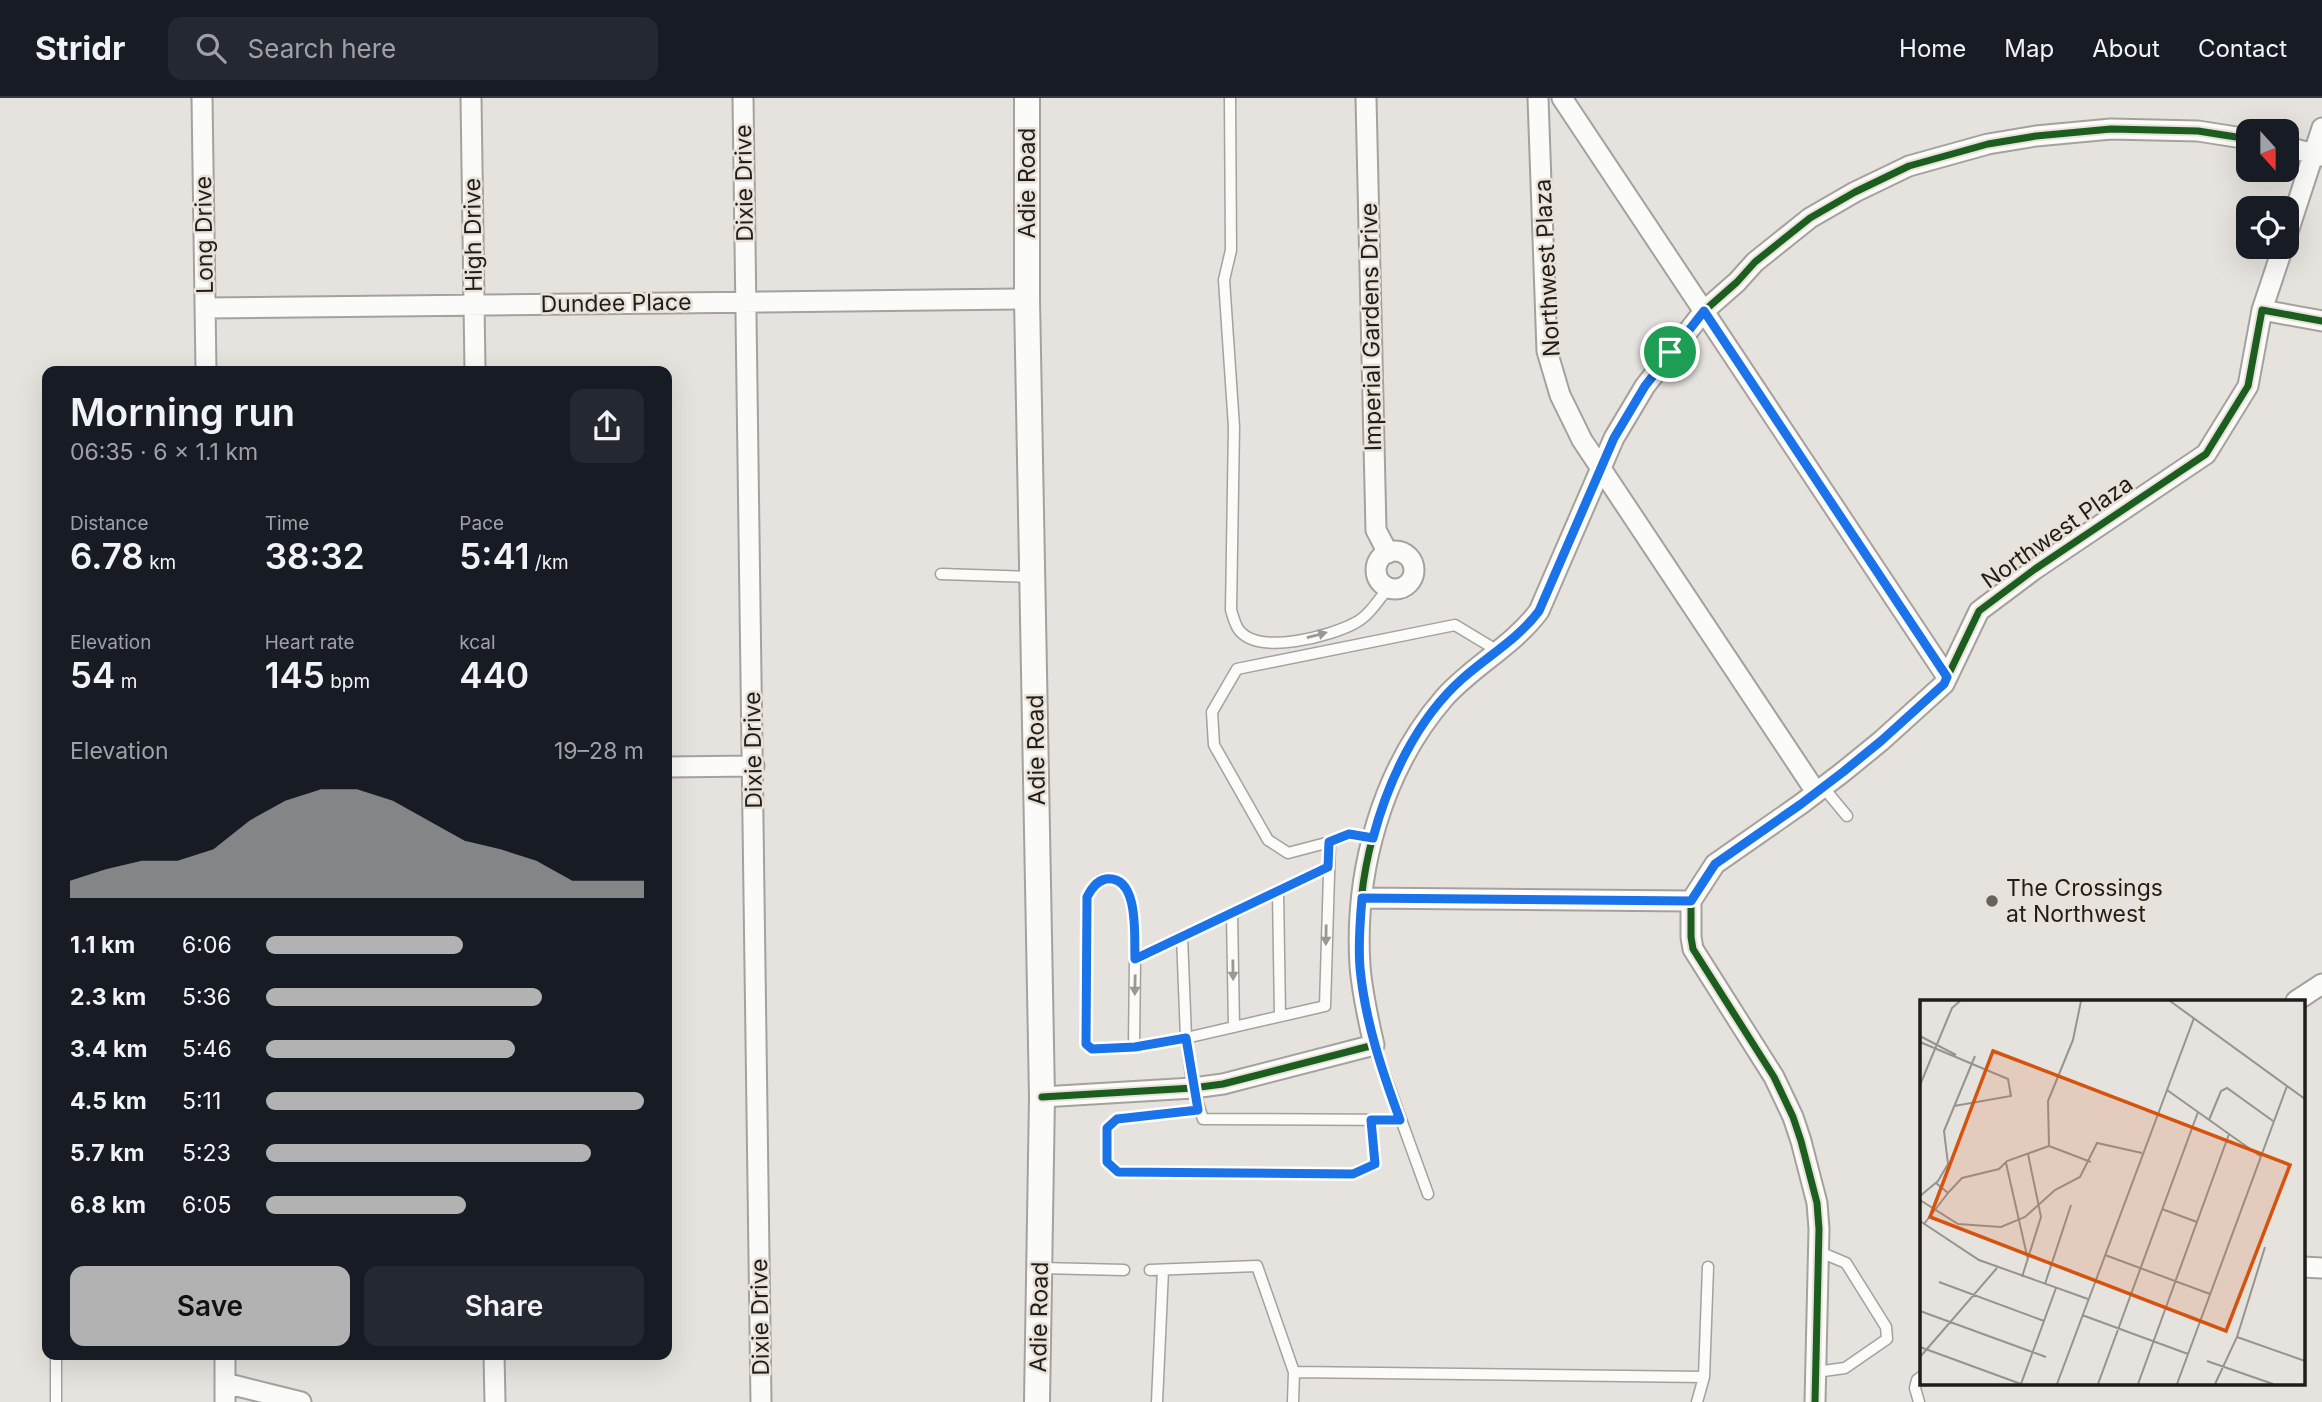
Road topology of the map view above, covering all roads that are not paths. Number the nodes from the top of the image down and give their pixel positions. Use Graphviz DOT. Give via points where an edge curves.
graph roads {
  1 [pos="202,98"];
  2 [pos="471,98"];
  3 [pos="743,98"];
  4 [pos="1027,98"];
  5 [pos="1230,98"];
  6 [pos="1366,98"];
  7 [pos="1538,98"];
  8 [pos="1562,98"];
  9 [pos="2322,128"];
  10 [pos="2236,137"];
  11 [pos="2300,151"];
  12 [pos="2318,155"];
  13 [pos="2299,204"];
  14 [pos="2279,259"];
  15 [pos="1027,299"];
  16 [pos="746,302"];
  17 [pos="474,305"];
  18 [pos="205,308"];
  19 [pos="2262,310"];
  20 [pos="1704,311"];
  21 [pos="2322,321"];
  22 [pos="206,366"];
  23 [pos="475,366"];
  24 [pos="1600,468"];
  25 [pos="1388,553"];
  26 [pos="941,574"];
  27 [pos="1032,577"];
  28 [pos="1389,587"];
  29 [pos="1498,652"];
  30 [pos="1947,677"];
  31 [pos="672,766"];
  32 [pos="754,766"];
  33 [pos="1820,790"];
  34 [pos="1847,816"];
  35 [pos="1373,838"];
  36 [pos="1329,842"];
  37 [pos="1328,867"];
  38 [pos="1278,891"];
  39 [pos="1362,898"];
  40 [pos="1691,901"];
  41 [pos="1232,912"];
  42 [pos="1182,936"];
  43 [pos="1135,959"];
  44 [pos="2322,984"];
  45 [pos="2298,1000"];
  46 [pos="1280,1016"];
  47 [pos="1234,1027"];
  48 [pos="1186,1038"];
  49 [pos="1374,1045"];
  50 [pos="1135,1047"];
  51 [pos="1193,1088"];
  52 [pos="1042,1097"];
  53 [pos="1198,1110"];
  54 [pos="1371,1120"];
  55 [pos="1400,1120"];
  56 [pos="1428,1194"];
  57 [pos="1820,1252"];
  58 [pos="1708,1266"];
  59 [pos="2304,1267"];
  60 [pos="1040,1268"];
  61 [pos="2322,1268"];
  62 [pos="1124,1270"];
  63 [pos="1150,1270"];
  64 [pos="1163,1270"];
  65 [pos="56,1360"];
  66 [pos="225,1360"];
  67 [pos="494,1360"];
  68 [pos="1294,1372"];
  69 [pos="1816,1372"];
  70 [pos="1704,1377"];
  71 [pos="1920,1378"];
  72 [pos="225,1392"];
  73 [pos="56,1402"];
  74 [pos="301,1402"];
  75 [pos="495,1402"];
  76 [pos="761,1402"];
  77 [pos="1037,1402"];
  78 [pos="1157,1402"];
  79 [pos="1293,1402"];
  80 [pos="1697,1402"];
  81 [pos="1815,1402"];
  82 [pos="1919,1402"];
  1 -- 18 [label="street, Long Drive"];
  2 -- 17 [label="street, High Drive"];
  3 -- 16 [label="street, Dixie Drive"];
  4 -- 15 [label="street, Adie Road"];
  5 -- 28 [label="lane, one-way" via="1231,250 1224,280 1234,427 1231,610 1239,630 1250,639 1284,643 1355,623"];
  6 -- 25 [label="street, Imperial Gardens Drive" via="1376,530"];
  7 -- 24 [label="street, Northwest Plaza" via="1548,351 1560,395"];
  8 -- 20 [label="street"];
  9 -- 12 [label="street"];
  10 -- 20 [label="street" via="2198,131 2090,130 1989,144 1909,166 1811,218 1755,262"];
  11 -- 12 [label="street"];
  12 -- 13 [label="street"];
  14 -- 19 [label="street, Northwest Plaza"];
  15 -- 16 [label="street, Dundee Place"];
  15 -- 27 [label="street, Adie Road"];
  16 -- 17 [label="street, Dundee Place"];
  16 -- 32 [label="street, Dixie Drive"];
  17 -- 18 [label="street, Dundee Place"];
  17 -- 23 [label="street, High Drive"];
  18 -- 22 [label="street, Long Drive"];
  19 -- 21 [label="street"];
  19 -- 30 [label="street, Northwest Plaza" via="2248,386 2206,454 1979,611"];
  20 -- 24 [label="street" via="1645,386"];
  20 -- 30 [label="street"];
  24 -- 29 [label="street" via="1545,600 1530,623"];
  24 -- 33 [label="street, Northwest Plaza"];
  25 -- 28 [label="street" via="1379,560 1377,573"];
  25 -- 28 [label="street" via="1405,554 1414,569 1407,585"];
  26 -- 27 [label="lane"];
  27 -- 52 [label="street, Adie Road"];
  29 -- 35 [label="street" via="1461,680 1425,722 1399,767"];
  29 -- 36 [label="lane" via="1455,625 1237,668 1212,712 1214,745 1268,840 1288,853"];
  30 -- 33 [label="street, Northwest Plaza" via="1881,741"];
  31 -- 32 [label="street"];
  32 -- 76 [label="street, Dixie Drive"];
  33 -- 34 [label="lane"];
  33 -- 40 [label="street, Northwest Plaza" via="1715,864"];
  35 -- 36 [label="lane" via="1349,834"];
  35 -- 39 [label="street"];
  36 -- 37 [label="lane"];
  37 -- 38 [label="lane"];
  37 -- 46 [label="lane, one-way" via="1325,1006"];
  38 -- 41 [label="lane"];
  38 -- 46 [label="lane"];
  39 -- 40 [label="street"];
  39 -- 49 [label="street" via="1360,968"];
  40 -- 57 [label="street" via="1693,949 1774,1077 1793,1117 1817,1203"];
  41 -- 42 [label="lane"];
  41 -- 47 [label="lane, one-way"];
  42 -- 43 [label="lane"];
  42 -- 48 [label="lane"];
  43 -- 50 [label="lane, one-way"];
  43 -- 50 [label="lane" via="1133,910 1127,889 1118,881 1105,879 1092,886 1087,897 1086,1044 1092,1049"];
  44 -- 45 [label="street"];
  46 -- 47 [label="lane"];
  47 -- 48 [label="lane"];
  48 -- 50 [label="lane"];
  48 -- 51 [label="lane"];
  49 -- 51 [label="street" via="1251,1079"];
  49 -- 55 [label="lane"];
  51 -- 52 [label="street"];
  51 -- 53 [label="lane"];
  52 -- 60 [label="street, Adie Road"];
  53 -- 54 [label="lane" via="1203,1119"];
  53 -- 54 [label="lane" via="1117,1119 1107,1128 1107,1162 1118,1172 1353,1174 1375,1164"];
  54 -- 55 [label="lane"];
  55 -- 56 [label="lane"];
  57 -- 69 [label="street"];
  57 -- 69 [label="lane" via="1846,1263 1886,1328 1887,1339 1845,1368"];
  58 -- 70 [label="lane"];
  59 -- 61 [label="street"];
  60 -- 62 [label="lane"];
  60 -- 77 [label="street, Adie Road"];
  63 -- 64 [label="lane"];
  64 -- 68 [label="lane" via="1257,1266"];
  64 -- 78 [label="lane"];
  65 -- 73 [label="lane"];
  66 -- 72 [label="street"];
  67 -- 75 [label="street"];
  68 -- 70 [label="lane"];
  68 -- 79 [label="lane"];
  69 -- 81 [label="street"];
  70 -- 80 [label="lane"];
  71 -- 82 [label="lane" via="1915,1388"];
  72 -- 74 [label="street"];
}
